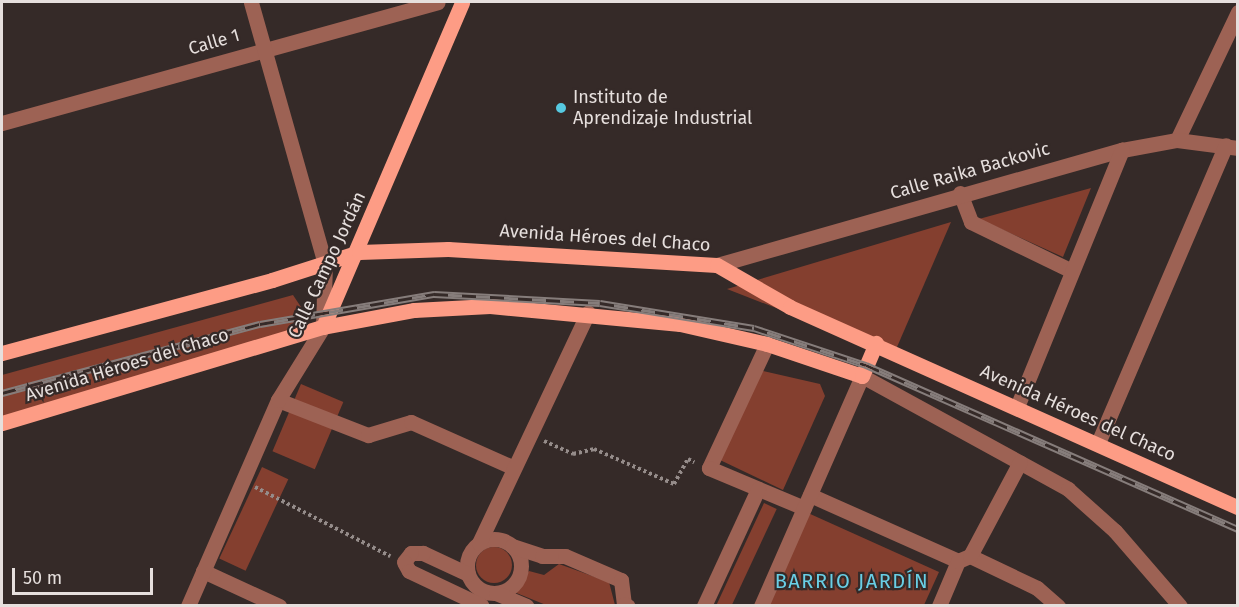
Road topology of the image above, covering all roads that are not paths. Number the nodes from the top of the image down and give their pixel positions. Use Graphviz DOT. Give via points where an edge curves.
graph roads {
  1 [pos="251,2"];
  2 [pos="437,2"];
  3 [pos="462,2"];
  4 [pos="1232,2"];
  5 [pos="1238,4"];
  6 [pos="1238,12"];
  7 [pos="264,48"];
  8 [pos="2,123"];
  9 [pos="1178,140"];
  10 [pos="1232,147"];
  11 [pos="1122,150"];
  12 [pos="960,193"];
  13 [pos="359,252"];
  14 [pos="325,264"];
  15 [pos="717,265"];
  16 [pos="1070,270"];
  17 [pos="588,312"];
  18 [pos="323,327"];
  19 [pos="876,343"];
  20 [pos="766,344"];
  21 [pos="2,353"];
  22 [pos="862,376"];
  23 [pos="278,400"];
  24 [pos="1017,407"];
  25 [pos="2,423"];
  26 [pos="1098,443"];
  27 [pos="1020,462"];
  28 [pos="512,467"];
  29 [pos="758,489"];
  30 [pos="807,501"];
  31 [pos="1238,507"];
  32 [pos="479,543"];
  33 [pos="512,546"];
  34 [pos="964,558"];
  35 [pos="203,571"];
  36 [pos="468,574"];
  37 [pos="486,599"];
  38 [pos="188,606"];
  39 [pos="279,606"];
  40 [pos="526,606"];
  41 [pos="628,606"];
  42 [pos="704,606"];
  43 [pos="761,606"];
  44 [pos="939,606"];
  45 [pos="1058,606"];
  46 [pos="1180,606"];
  1 -- 7 [label="street"];
  2 -- 7 [label="street, Calle 1"];
  3 -- 13 [label="main road, Calle Campo Jordán"];
  4 -- 5 [label="street"];
  6 -- 9 [label="street"];
  7 -- 8 [label="street, Calle 1"];
  7 -- 14 [label="street"];
  9 -- 10 [label="street, Calle Raika Backovic"];
  9 -- 11 [label="street, Calle Raika Backovic"];
  10 -- 26 [label="street"];
  11 -- 12 [label="street, Calle Raika Backovic"];
  11 -- 16 [label="street"];
  12 -- 15 [label="street, Calle Raika Backovic"];
  12 -- 16 [label="street" via="971,222"];
  13 -- 14 [label="main road, Avenida Héroes del Chaco"];
  13 -- 15 [label="main road, Avenida Héroes del Chaco" via="448,249"];
  13 -- 18 [label="main road, Calle Campo Jordán"];
  14 -- 18 [label="street"];
  14 -- 21 [label="main road, Avenida Héroes del Chaco"];
  15 -- 19 [label="main road, Avenida Héroes del Chaco" via="790,307"];
  16 -- 24 [label="street"];
  17 -- 18 [label="main road, Avenida Héroes del Chaco" via="490,306 425,310"];
  17 -- 20 [label="main road, Avenida Héroes del Chaco" via="680,324"];
  17 -- 28 [label="street"];
  18 -- 23 [label="street, Calle Campo Jordán"];
  18 -- 25 [label="main road, Avenida Héroes del Chaco"];
  19 -- 22 [label="main road"];
  19 -- 24 [label="main road, Avenida Héroes del Chaco"];
  20 -- 22 [label="main road, Avenida Héroes del Chaco"];
  20 -- 29 [label="street" via="709,468"];
  22 -- 27 [label="street, Avenida Héroes del Chaco" via="965,436"];
  22 -- 30 [label="street"];
  23 -- 28 [label="street" via="369,435 411,422"];
  23 -- 35 [label="street, Calle Campo Jordán"];
  24 -- 26 [label="main road, Avenida Héroes del Chaco"];
  26 -- 31 [label="main road, Avenida Héroes del Chaco"];
  27 -- 34 [label="street"];
  27 -- 46 [label="street, Avenida Héroes del Chaco" via="1068,489 1116,531"];
  28 -- 32 [label="street"];
  29 -- 30 [label="street"];
  29 -- 42 [label="street"];
  30 -- 34 [label="street"];
  30 -- 43 [label="street"];
  32 -- 33 [label="street" via="496,539"];
  32 -- 36 [label="street" via="468,557"];
  33 -- 37 [label="street" via="520,561 517,579"];
  33 -- 41 [label="street" via="542,556 565,556 621,579 624,604"];
  34 -- 44 [label="street"];
  34 -- 45 [label="street" via="1037,588"];
  35 -- 38 [label="street, Calle Campo Jordán"];
  35 -- 39 [label="street"];
  36 -- 37 [label="street"];
  36 -- 37 [label="street" via="423,553 411,553 404,562 409,571"];
  37 -- 40 [label="street"];
}
